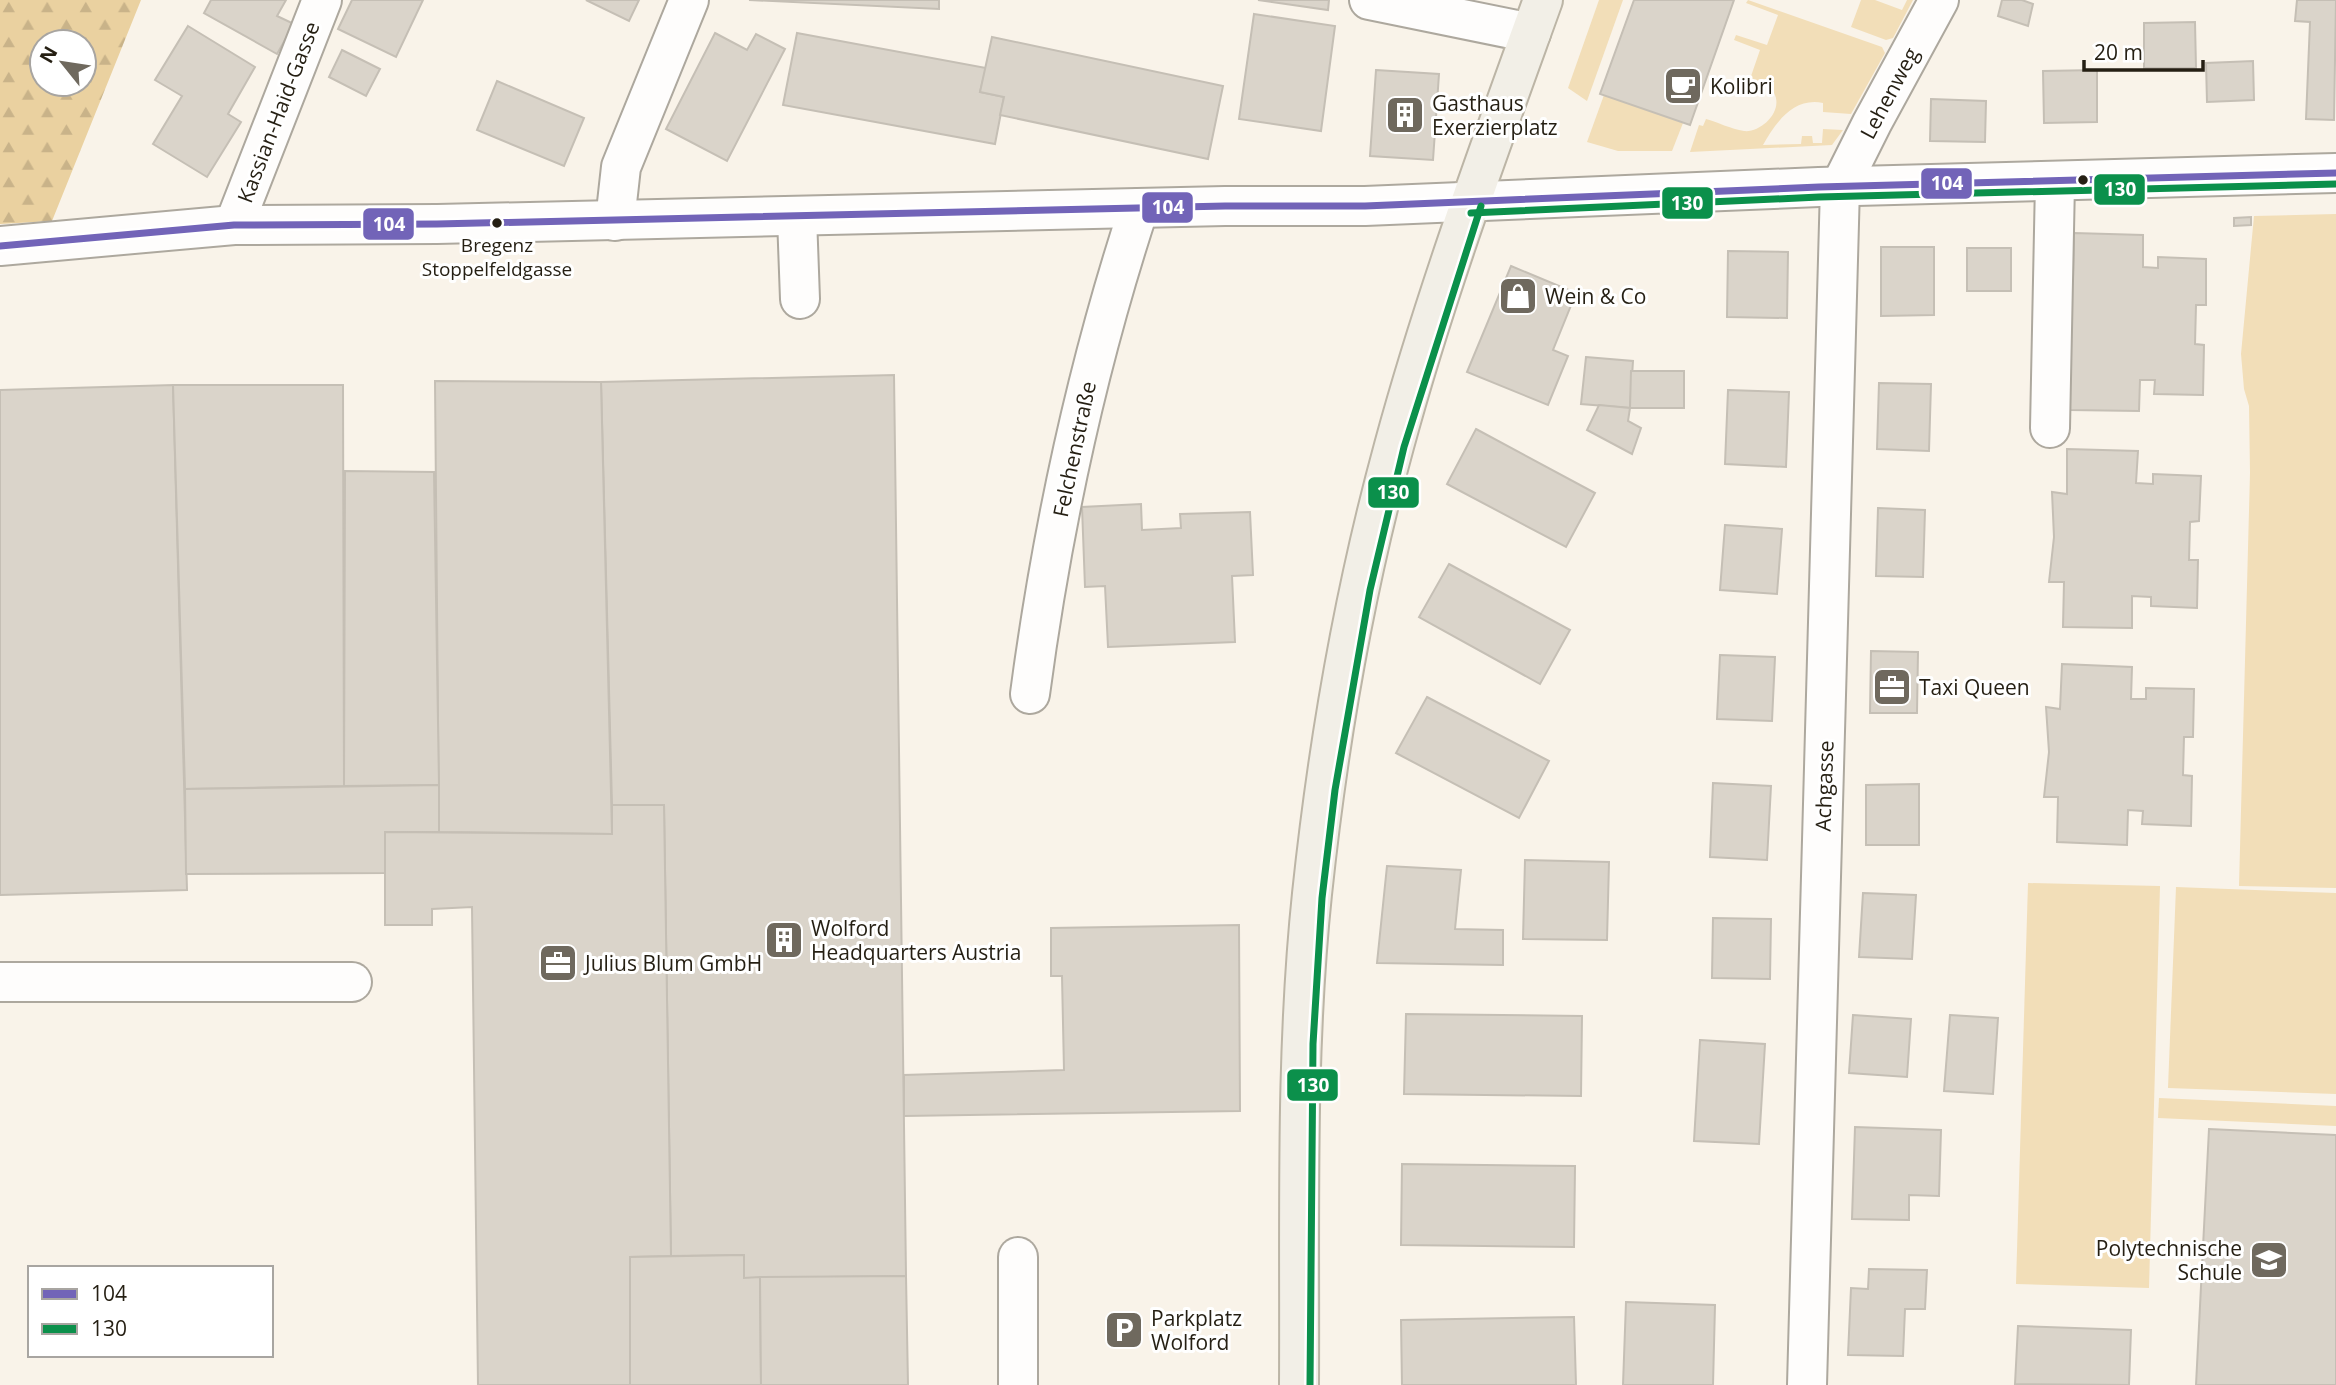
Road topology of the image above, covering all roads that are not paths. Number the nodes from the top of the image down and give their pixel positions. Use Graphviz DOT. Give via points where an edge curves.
graph roads {
  1 [pos="322,0"];
  2 [pos="689,0"];
  3 [pos="1369,0"];
  4 [pos="1939,0"];
  5 [pos="1537,17"];
  6 [pos="2336,173"];
  7 [pos="2055,181"];
  8 [pos="1840,187"];
  9 [pos="1471,202"];
  10 [pos="1139,208"];
  11 [pos="797,217"];
  12 [pos="615,220"];
  13 [pos="234,225"];
  14 [pos="0,246"];
  15 [pos="800,299"];
  16 [pos="2050,428"];
  17 [pos="1030,694"];
  18 [pos="0,982"];
  19 [pos="352,982"];
  20 [pos="1018,1257"];
  21 [pos="1018,1385"];
  22 [pos="1299,1385"];
  23 [pos="1807,1385"];
  1 -- 13 [label="street, Kassian-Haid-Gasse"];
  2 -- 12 [label="street" via="621,167"];
  3 -- 5 [label="street"];
  4 -- 8 [label="street, Lehenweg"];
  5 -- 9 [label="main road"];
  6 -- 7 [label="street"];
  7 -- 8 [label="street"];
  7 -- 16 [label="street"];
  8 -- 9 [label="street"];
  8 -- 23 [label="street, Achgasse"];
  9 -- 10 [label="street"];
  9 -- 22 [label="main road" via="1378,510 1325,788 1312,897 1303,1044"];
  10 -- 11 [label="street"];
  10 -- 17 [label="street, Felchenstraße" via="1084,398 1042,603"];
  11 -- 12 [label="street"];
  11 -- 15 [label="street"];
  12 -- 13 [label="street"];
  13 -- 14 [label="street"];
  18 -- 19 [label="street"];
  20 -- 21 [label="street"];
}
